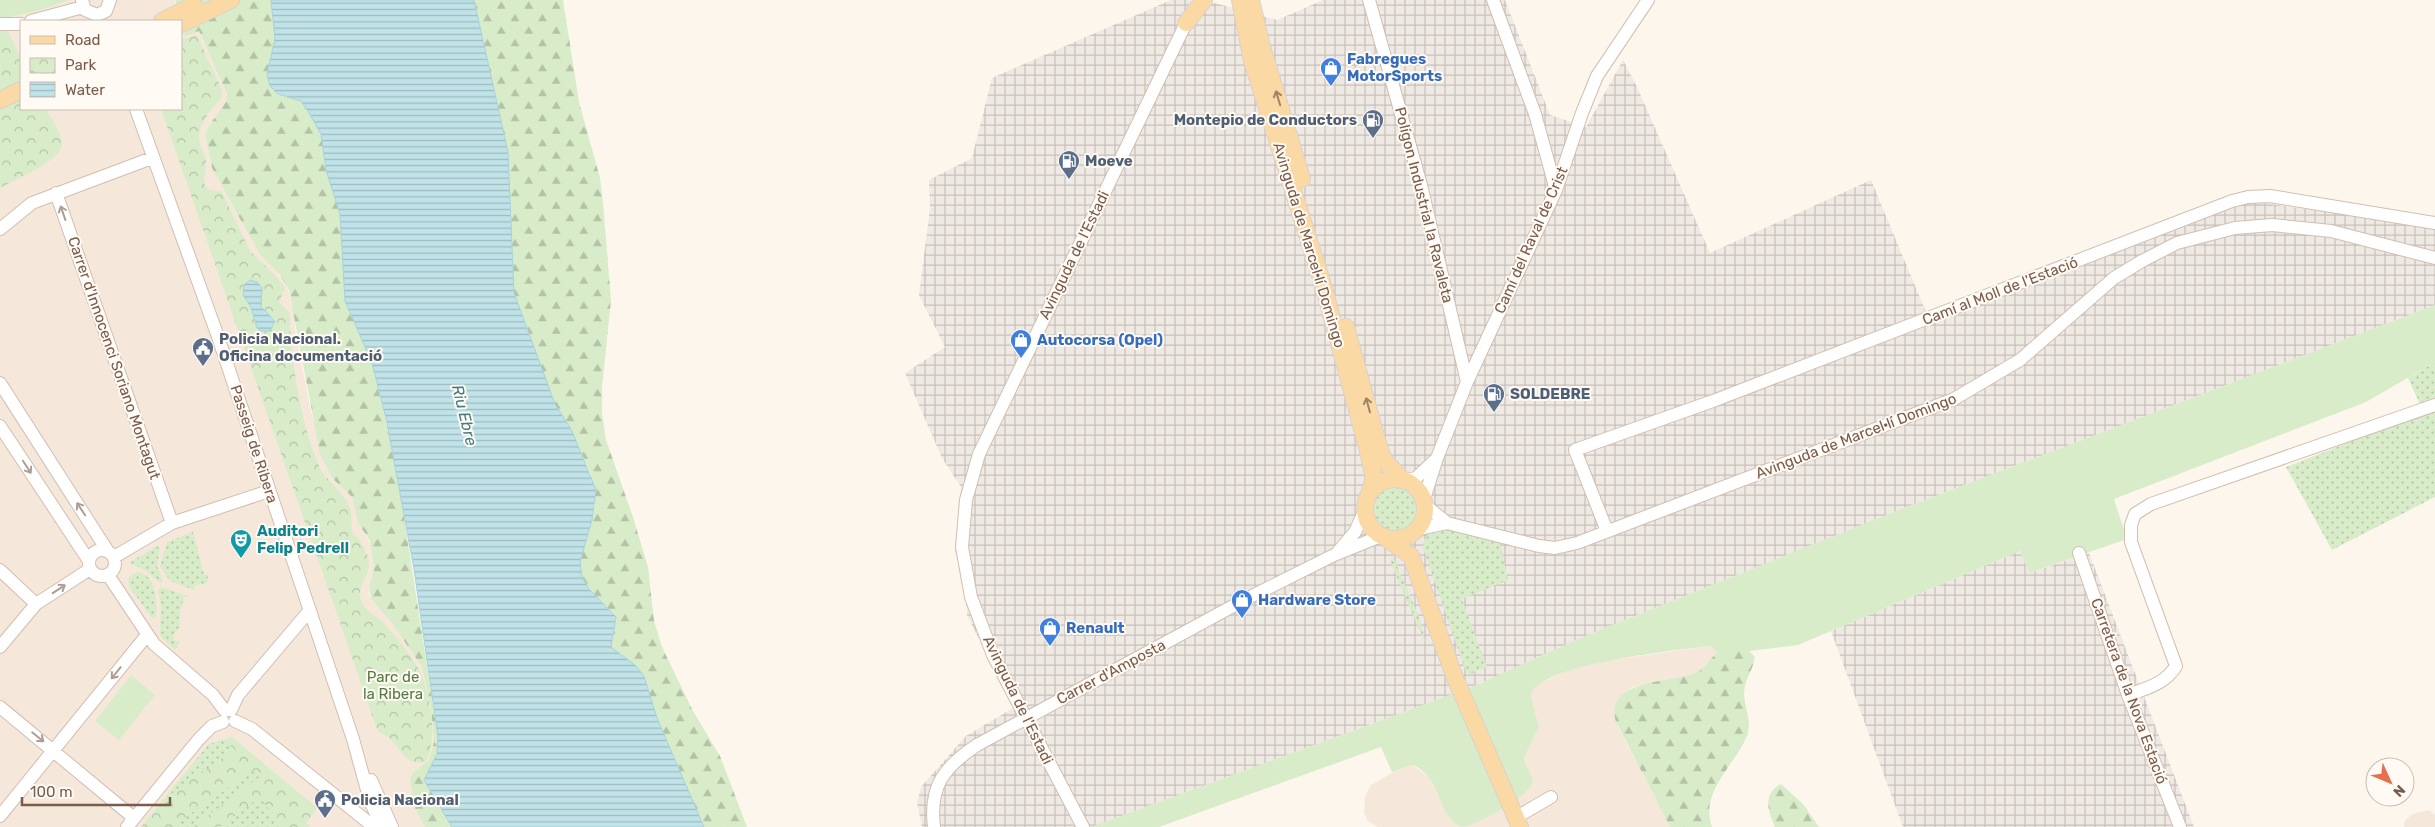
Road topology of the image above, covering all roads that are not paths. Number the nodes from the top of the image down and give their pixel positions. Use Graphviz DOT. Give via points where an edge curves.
graph roads {
  1 [pos="110,0"];
  2 [pos="205,0"];
  3 [pos="231,0"];
  4 [pos="1192,0"];
  5 [pos="1204,0"];
  6 [pos="1229,0"];
  7 [pos="1240,0"];
  8 [pos="1251,0"];
  9 [pos="1369,0"];
  10 [pos="1493,0"];
  11 [pos="1648,0"];
  12 [pos="83,4"];
  13 [pos="104,17"];
  14 [pos="34,20"];
  15 [pos="164,20"];
  16 [pos="1186,23"];
  17 [pos="0,24"];
  18 [pos="20,24"];
  19 [pos="182,24"];
  20 [pos="1252,62"];
  21 [pos="20,90"];
  22 [pos="0,100"];
  23 [pos="20,102"];
  24 [pos="136,110"];
  25 [pos="0,112"];
  26 [pos="152,158"];
  27 [pos="1556,190"];
  28 [pos="56,193"];
  29 [pos="2435,223"];
  30 [pos="0,229"];
  31 [pos="2435,258"];
  32 [pos="1467,382"];
  33 [pos="0,383"];
  34 [pos="2435,405"];
  35 [pos="0,426"];
  36 [pos="1437,458"];
  37 [pos="1404,480"];
  38 [pos="269,491"];
  39 [pos="1370,491"];
  40 [pos="1424,502"];
  41 [pos="1364,512"];
  42 [pos="172,523"];
  43 [pos="1447,523"];
  44 [pos="1416,530"];
  45 [pos="1607,532"];
  46 [pos="1384,538"];
  47 [pos="111,553"];
  48 [pos="2079,554"];
  49 [pos="1334,555"];
  50 [pos="1411,556"];
  51 [pos="89,565"];
  52 [pos="0,570"];
  53 [pos="108,574"];
  54 [pos="36,604"];
  55 [pos="310,610"];
  56 [pos="146,635"];
  57 [pos="0,647"];
  58 [pos="2128,695"];
  59 [pos="0,707"];
  60 [pos="229,716"];
  61 [pos="1025,718"];
  62 [pos="353,739"];
  63 [pos="54,750"];
  64 [pos="1551,797"];
  65 [pos="370,798"];
  66 [pos="354,810"];
  67 [pos="0,816"];
  68 [pos="130,822"];
  69 [pos="1515,824"];
  70 [pos="374,827"];
  71 [pos="382,827"];
  72 [pos="392,827"];
  73 [pos="934,827"];
  74 [pos="1083,827"];
  75 [pos="2180,827"];
  1 -- 13 [label="street"];
  2 -- 15 [label="main road"];
  3 -- 19 [label="main road"];
  4 -- 16 [label="main road"];
  5 -- 16 [label="main road"];
  6 -- 20 [label="main road"];
  7 -- 20 [label="main road, Avinguda de Marcel·lí Domingo"];
  37 -- 8 [label="main road, one-way" via="1384,460 1379,446 1261,44"];
  9 -- 32 [label="street, Polígon Industrial la Ravaleta" via="1421,185"];
  10 -- 27 [label="street" via="1535,114"];
  11 -- 27 [label="street, Camí del Raval de Crist" via="1597,76"];
  12 -- 13 [label="street" via="90,14"];
  12 -- 14 [label="street"];
  16 -- 61 [label="street, Avinguda de l'Estadi" via="979,454 966,500 962,547 971,597 993,655"];
  17 -- 18 [label="street"];
  20 -- 39 [label="main road, Avinguda de Marcel·lí Domingo" via="1324,288 1373,470"];
  21 -- 22 [label="main road"];
  23 -- 25 [label="main road"];
  24 -- 26 [label="street, Passeig de Ribera"];
  26 -- 28 [label="street"];
  26 -- 38 [label="street, Passeig de Ribera" via="217,334"];
  27 -- 32 [label="street, Camí del Raval de Crist"];
  28 -- 30 [label="street" via="32,203"];
  42 -- 28 [label="street, Carrer d'Innocenci Soriano Montagut, one-way"];
  29 -- 45 [label="street, Camí al Moll de l'Estació" via="2270,196 2248,196 1713,402 1575,450"];
  31 -- 45 [label="street, Avinguda de Marcel·lí Domingo" via="2331,231 2272,225 2235,228 2177,243 2114,278 2020,360 1954,399"];
  32 -- 36 [label="street, Camí del Raval de Crist"];
  47 -- 33 [label="street, one-way"];
  34 -- 58 [label="street" via="2151,504 2134,514 2131,542 2176,666 2162,682"];
  35 -- 51 [label="street, one-way"];
  36 -- 37 [label="street" via="1416,478"];
  36 -- 40 [label="street, Camí del Raval de Crist"];
  37 -- 39 [label="main road" via="1388,479"];
  37 -- 40 [label="main road" via="1417,488"];
  38 -- 42 [label="street"];
  38 -- 55 [label="street, Passeig de Ribera"];
  39 -- 41 [label="main road"];
  40 -- 43 [label="street"];
  40 -- 44 [label="main road" via="1425,514"];
  41 -- 46 [label="main road" via="1369,526"];
  41 -- 49 [label="street" via="1355,532"];
  42 -- 47 [label="street"];
  43 -- 44 [label="street"];
  43 -- 45 [label="street, Avinguda de Marcel·lí Domingo" via="1555,548"];
  44 -- 46 [label="main road" via="1397,540"];
  44 -- 50 [label="main road"];
  46 -- 49 [label="street, Carrer d'Amposta"];
  46 -- 50 [label="main road"];
  47 -- 51 [label="street" via="95,551"];
  47 -- 53 [label="street" via="115,566"];
  48 -- 58 [label="street, Carretera de la Nova Estació"];
  49 -- 61 [label="street, Carrer d'Amposta"];
  50 -- 69 [label="main road" via="1454,678"];
  51 -- 53 [label="street" via="98,575"];
  54 -- 51 [label="street, one-way"];
  52 -- 54 [label="street"];
  53 -- 56 [label="street"];
  54 -- 57 [label="street"];
  55 -- 60 [label="street" via="238,695"];
  55 -- 62 [label="street, Passeig de Ribera"];
  56 -- 60 [label="street" via="213,695"];
  56 -- 63 [label="street, one-way"];
  58 -- 75 [label="street, Carretera de la Nova Estació"];
  59 -- 63 [label="street, one-way"];
  60 -- 66 [label="street" via="252,729"];
  60 -- 68 [label="street" via="199,739"];
  61 -- 73 [label="street, Carrer d'Amposta" via="970,749 943,774 935,790"];
  61 -- 74 [label="street, Avinguda de l'Estadi"];
  62 -- 65 [label="street"];
  62 -- 72 [label="street"];
  63 -- 67 [label="street"];
  63 -- 68 [label="street"];
  64 -- 69 [label="street"];
  65 -- 66 [label="street"];
  65 -- 71 [label="street"];
  66 -- 70 [label="street"];
}
